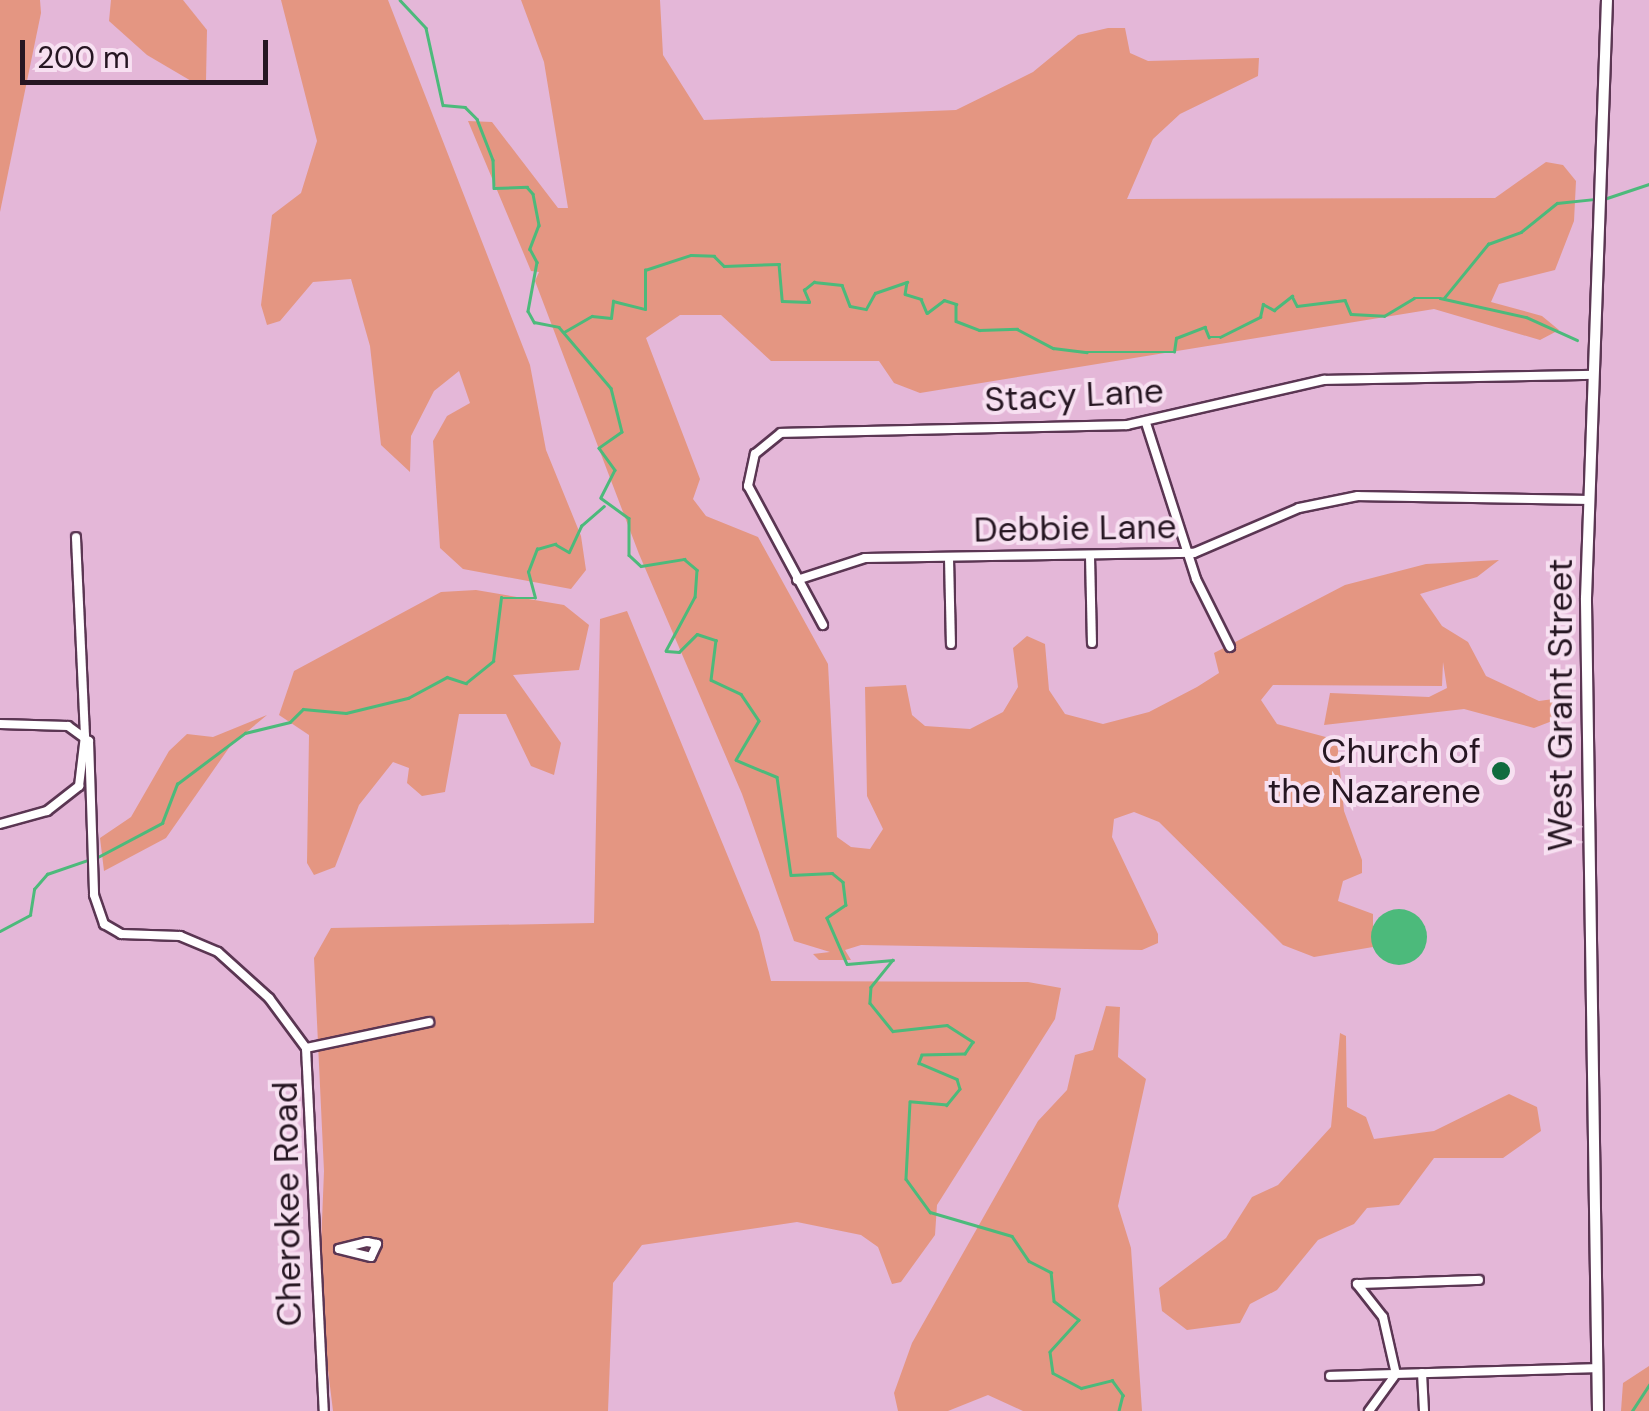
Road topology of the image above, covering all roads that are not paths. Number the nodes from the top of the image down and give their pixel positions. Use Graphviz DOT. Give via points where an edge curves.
graph roads {
  1 [pos="1608,0"];
  2 [pos="1592,375"];
  3 [pos="1146,423"];
  4 [pos="1588,500"];
  5 [pos="76,537"];
  6 [pos="1186,554"];
  7 [pos="1090,556"];
  8 [pos="949,558"];
  9 [pos="797,580"];
  10 [pos="823,625"];
  11 [pos="1092,643"];
  12 [pos="952,644"];
  13 [pos="1230,648"];
  14 [pos="0,724"];
  15 [pos="85,736"];
  16 [pos="0,824"];
  17 [pos="430,1022"];
  18 [pos="306,1048"];
  19 [pos="340,1249"];
  20 [pos="315,1252"];
  21 [pos="1479,1280"];
  22 [pos="1598,1368"];
  23 [pos="1422,1373"];
  24 [pos="1396,1374"];
  25 [pos="1330,1376"];
  26 [pos="324,1411"];
  27 [pos="1369,1411"];
  28 [pos="1424,1411"];
  29 [pos="1598,1411"];
  1 -- 2 [label="main road, West Grant Street"];
  2 -- 3 [label="street, Stacy Lane" via="1307,382"];
  2 -- 4 [label="main road, West Grant Street"];
  3 -- 6 [label="street"];
  3 -- 9 [label="street, Stacy Lane" via="774,435 749,466 748,486"];
  4 -- 6 [label="street, Debbie Lane" via="1345,497"];
  4 -- 22 [label="main road, West Grant Street"];
  5 -- 15 [label="street"];
  6 -- 7 [label="street, Debbie Lane"];
  6 -- 13 [label="street"];
  7 -- 8 [label="street, Debbie Lane"];
  7 -- 11 [label="street"];
  8 -- 9 [label="street, Debbie Lane" via="852,560"];
  8 -- 12 [label="street"];
  9 -- 10 [label="street, Stacy Lane"];
  14 -- 15 [label="street" via="60,724"];
  15 -- 16 [label="street" via="79,786 47,811"];
  15 -- 18 [label="street, Cherokee Road" via="95,760 100,919 115,932 180,936 218,952 275,1005"];
  17 -- 18 [label="street"];
  18 -- 20 [label="street, Cherokee Road"];
  19 -- 20 [label="street"];
  20 -- 26 [label="street, Cherokee Road"];
  21 -- 24 [label="street" via="1357,1284 1384,1317"];
  22 -- 23 [label="street"];
  22 -- 29 [label="main road, West Grant Street"];
  23 -- 24 [label="street"];
  23 -- 28 [label="street"];
  24 -- 25 [label="street"];
  24 -- 27 [label="street"];
}
